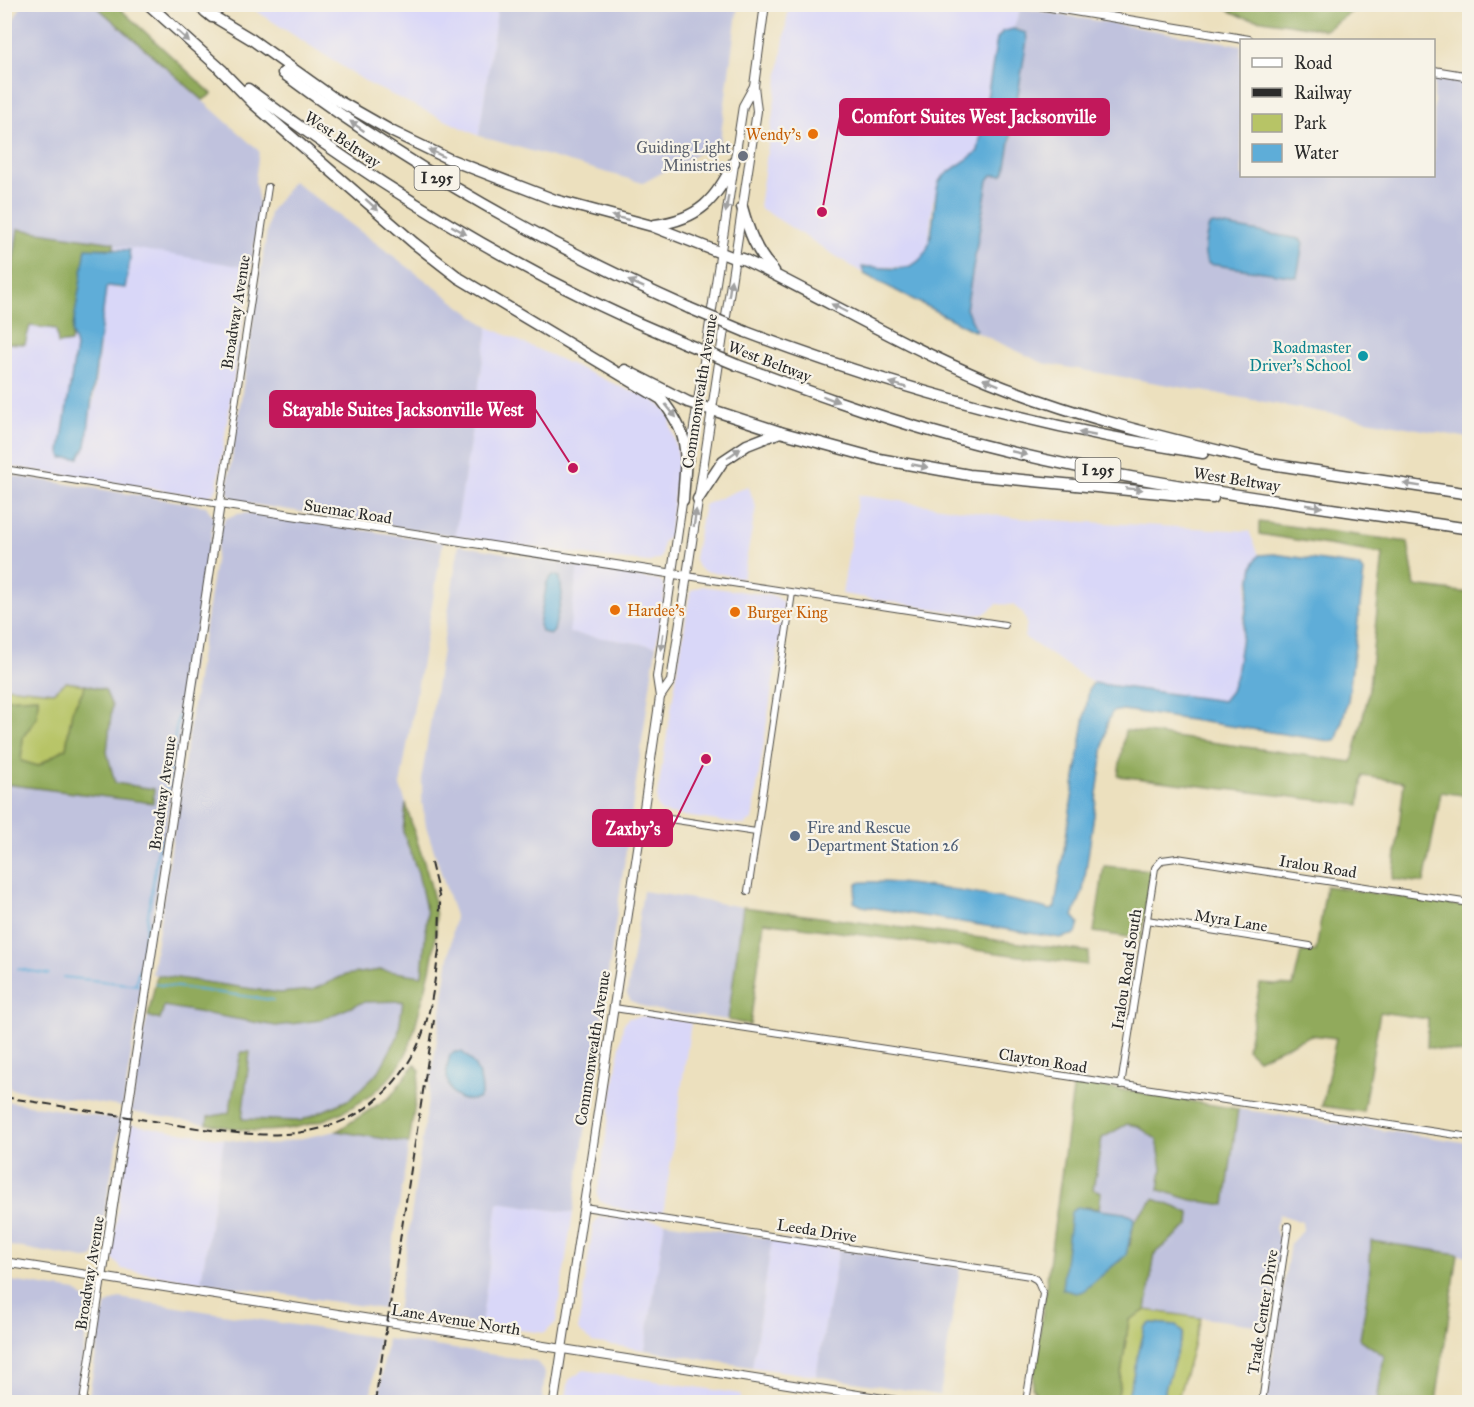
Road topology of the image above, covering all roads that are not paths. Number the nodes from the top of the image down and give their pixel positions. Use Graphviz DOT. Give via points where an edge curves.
graph roads {
  1 [pos="148,4"];
  2 [pos="765,4"];
  3 [pos="1032,4"];
  4 [pos="202,8"];
  5 [pos="1243,39"];
  6 [pos="219,68"];
  7 [pos="1435,71"];
  8 [pos="1470,77"];
  9 [pos="754,86"];
  10 [pos="734,162"];
  11 [pos="268,187"];
  12 [pos="742,207"];
  13 [pos="652,226"];
  14 [pos="720,252"];
  15 [pos="734,258"];
  16 [pos="780,277"];
  17 [pos="552,334"];
  18 [pos="697,404"];
  19 [pos="712,408"];
  20 [pos="780,432"];
  21 [pos="1269,464"];
  22 [pos="4,470"];
  23 [pos="1470,494"];
  24 [pos="698,499"];
  25 [pos="683,500"];
  26 [pos="1290,502"];
  27 [pos="220,504"];
  28 [pos="1470,529"];
  29 [pos="672,574"];
  30 [pos="687,576"];
  31 [pos="792,592"];
  32 [pos="1005,625"];
  33 [pos="660,698"];
  34 [pos="643,815"];
  35 [pos="756,832"];
  36 [pos="1162,860"];
  37 [pos="748,891"];
  38 [pos="1470,903"];
  39 [pos="1147,920"];
  40 [pos="1310,946"];
  41 [pos="614,1008"];
  42 [pos="1121,1085"];
  43 [pos="1470,1137"];
  44 [pos="584,1207"];
  45 [pos="1288,1226"];
  46 [pos="4,1262"];
  47 [pos="102,1278"];
  48 [pos="562,1351"];
  49 [pos="83,1402"];
  50 [pos="554,1402"];
  51 [pos="903,1402"];
  52 [pos="1026,1402"];
  53 [pos="1262,1402"];
  1 -- 6 [label="highway, West Beltway / I 295, one-way"];
  2 -- 9 [label="main road, Commonwealth Avenue"];
  3 -- 5 [label="street"];
  13 -- 4 [label="highway, one-way" via="593,212 518,187 393,132 326,93"];
  21 -- 4 [label="highway, West Beltway / I 295, one-way, bridge" via="1110,438 1000,414 882,381 689,308 603,270 447,184 314,96"];
  6 -- 17 [label="highway, one-way" via="254,104 414,243 459,278"];
  6 -- 26 [label="highway, West Beltway / I 295, one-way, bridge" via="314,138 441,220 544,277 737,365 866,412 964,440 1087,468"];
  7 -- 8 [label="street"];
  9 -- 10 [label="main road, Commonwealth Avenue" via="743,106"];
  9 -- 12 [label="main road, Commonwealth Avenue" via="757,111"];
  10 -- 13 [label="highway" via="716,195 694,214"];
  10 -- 14 [label="main road, Commonwealth Avenue, one-way"];
  11 -- 27 [label="street, Broadway Avenue"];
  12 -- 15 [label="main road, Commonwealth Avenue"];
  12 -- 16 [label="highway" via="761,257"];
  13 -- 14 [label="highway"];
  14 -- 15 [label="highway"];
  14 -- 18 [label="main road, Commonwealth Avenue"];
  15 -- 16 [label="highway" via="745,259"];
  19 -- 15 [label="main road, Commonwealth Avenue, one-way"];
  21 -- 16 [label="highway, one-way" via="1098,420 990,381 927,354"];
  17 -- 18 [label="highway"];
  17 -- 25 [label="highway, one-way" via="661,399 677,419 686,449"];
  18 -- 19 [label="highway"];
  18 -- 25 [label="main road, Commonwealth Avenue"];
  19 -- 20 [label="highway"];
  19 -- 24 [label="main road, Commonwealth Avenue"];
  24 -- 20 [label="highway, one-way" via="723,461 747,445"];
  20 -- 26 [label="highway, one-way" via="879,459 969,475 1251,502"];
  23 -- 21 [label="highway, West Beltway / I 295, one-way"];
  22 -- 27 [label="street, Suemac Road"];
  30 -- 24 [label="main road, Commonwealth Avenue, one-way"];
  25 -- 29 [label="main road, Commonwealth Avenue"];
  26 -- 28 [label="highway, West Beltway / I 295, one-way"];
  27 -- 29 [label="street, Suemac Road"];
  27 -- 47 [label="street, Broadway Avenue"];
  29 -- 30 [label="street, Suemac Road"];
  29 -- 33 [label="main road, Commonwealth Avenue, one-way" via="657,677"];
  30 -- 31 [label="street"];
  30 -- 33 [label="main road, Commonwealth Avenue" via="671,681"];
  31 -- 32 [label="street"];
  31 -- 35 [label="street"];
  33 -- 34 [label="main road, Commonwealth Avenue"];
  34 -- 35 [label="street"];
  34 -- 41 [label="main road, Commonwealth Avenue"];
  35 -- 37 [label="street"];
  36 -- 38 [label="street, Iralou Road" via="1177,858"];
  36 -- 39 [label="street, Iralou Road South" via="1155,868"];
  39 -- 40 [label="street, Myra Lane"];
  39 -- 42 [label="street, Iralou Road South"];
  41 -- 42 [label="street, Clayton Road"];
  41 -- 44 [label="main road, Commonwealth Avenue"];
  42 -- 43 [label="street, Clayton Road"];
  44 -- 48 [label="main road, Commonwealth Avenue"];
  44 -- 52 [label="street, Leeda Drive" via="1030,1276 1041,1286 1043,1294"];
  45 -- 53 [label="street, Trade Center Drive"];
  46 -- 47 [label="main road, Lane Avenue North"];
  47 -- 48 [label="main road, Lane Avenue North"];
  47 -- 49 [label="street, Broadway Avenue"];
  48 -- 50 [label="main road, Commonwealth Avenue"];
  48 -- 51 [label="main road, Lane Avenue North"];
}
